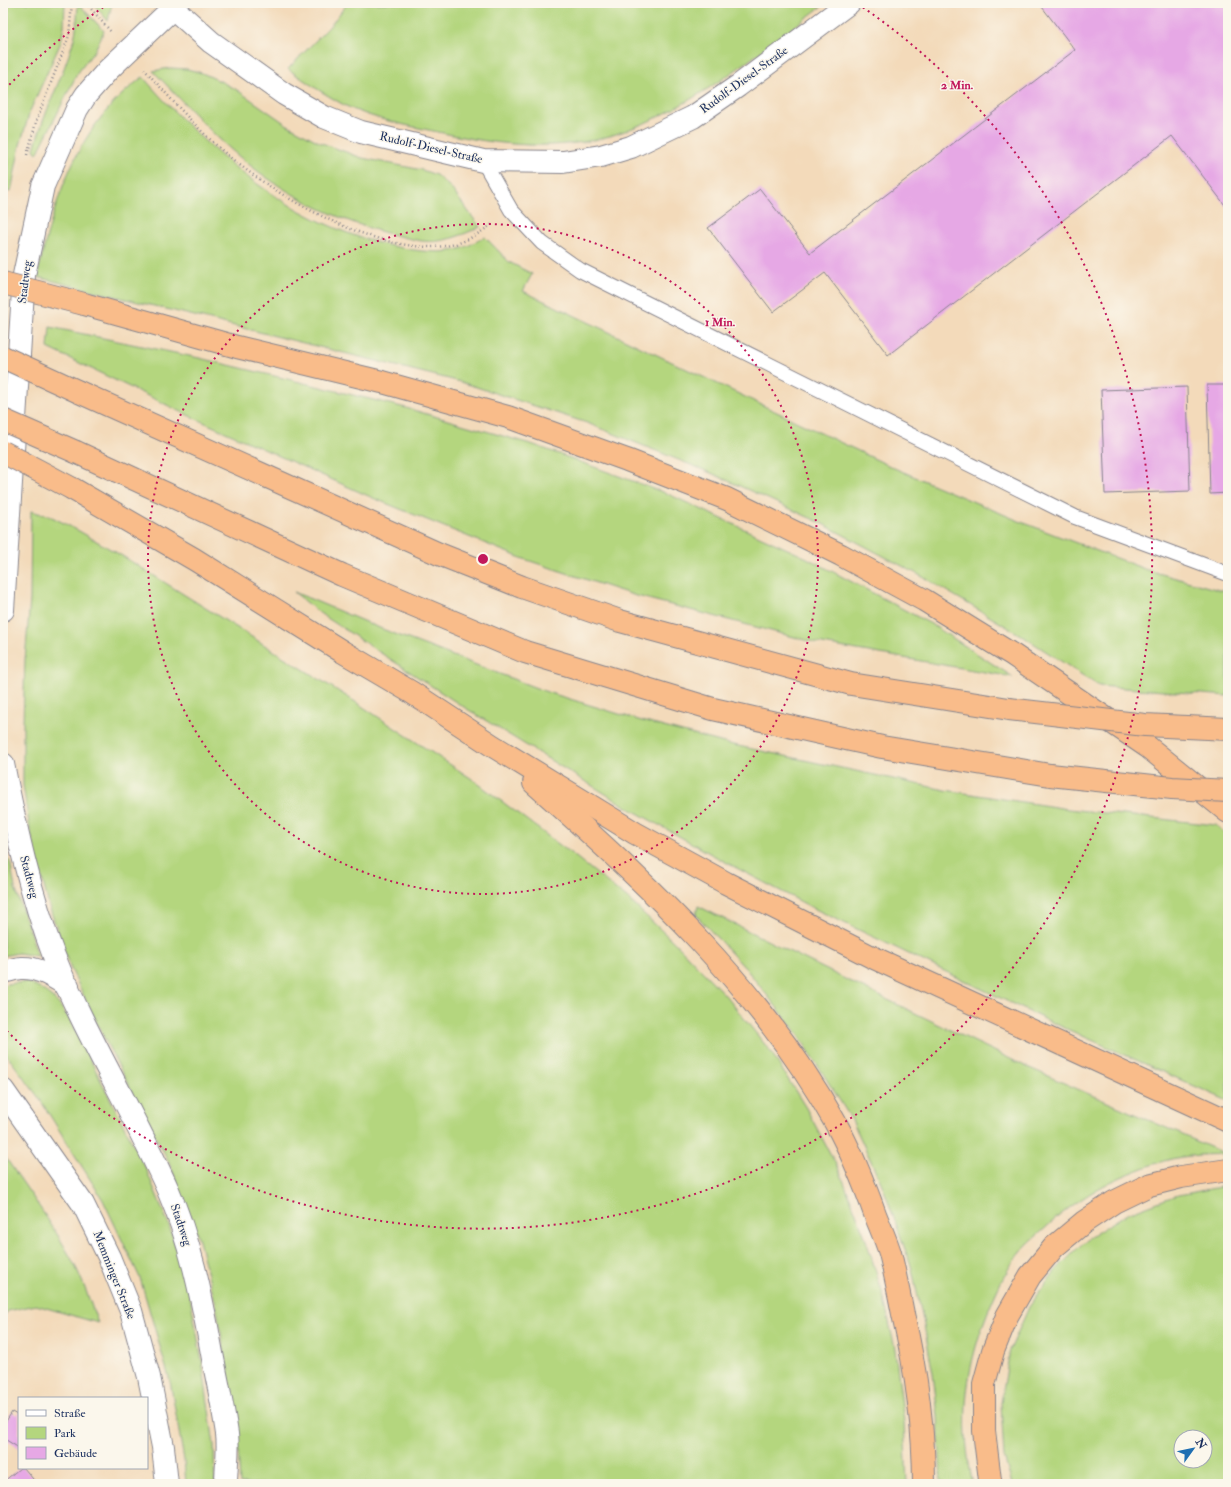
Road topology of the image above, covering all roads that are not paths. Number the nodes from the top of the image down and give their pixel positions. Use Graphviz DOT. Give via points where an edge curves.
graph roads {
  1 [pos="849,3"];
  2 [pos="171,6"];
  3 [pos="483,161"];
  4 [pos="3,283"];
  5 [pos="3,357"];
  6 [pos="3,420"];
  7 [pos="3,452"];
  8 [pos="1228,574"];
  9 [pos="3,610"];
  10 [pos="1228,729"];
  11 [pos="493,746"];
  12 [pos="3,764"];
  13 [pos="1228,791"];
  14 [pos="1228,812"];
  15 [pos="3,972"];
  16 [pos="68,986"];
  17 [pos="3,1090"];
  18 [pos="1228,1121"];
  19 [pos="1228,1170"];
  20 [pos="167,1484"];
  21 [pos="226,1484"];
  22 [pos="924,1484"];
  23 [pos="991,1484"];
  1 -- 3 [label="street, Rudolf-Diesel-Straße" via="693,117 631,147 601,156 563,162"];
  2 -- 3 [label="street, Rudolf-Diesel-Straße" via="211,42 284,94 324,117 361,132"];
  2 -- 9 [label="street, Stadtweg" via="96,83 77,109 43,186 24,276"];
  3 -- 8 [label="lane" via="511,210 542,243 580,270 1075,517"];
  4 -- 14 [label="highway, bridge" via="236,347 382,382 508,417 727,499 841,554 924,600 1148,747"];
  5 -- 10 [label="highway, bridge" via="439,554 522,587 620,621 851,684 1009,709 1145,725"];
  6 -- 13 [label="highway, bridge" via="342,575 525,652 713,709 882,747 1050,775 1172,788"];
  7 -- 11 [label="highway, bridge" via="194,559 411,692"];
  11 -- 18 [label="highway" via="635,833 739,890 870,956"];
  11 -- 22 [label="highway" via="630,870 710,952 753,1001 804,1071 835,1123 862,1178 889,1252 912,1355 921,1417"];
  12 -- 16 [label="street, Stadtweg" via="12,812 40,918"];
  15 -- 16 [label="street" via="20,967 34,969 49,974"];
  16 -- 21 [label="street, Stadtweg" via="169,1191 187,1241 200,1288 227,1436"];
  17 -- 20 [label="street, Memminger Straße" via="83,1204 109,1257 131,1312 149,1377 163,1447"];
  19 -- 23 [label="highway" via="1149,1184 1114,1202 1054,1247 1030,1276 1007,1316 993,1351 984,1384 984,1431"];
}
